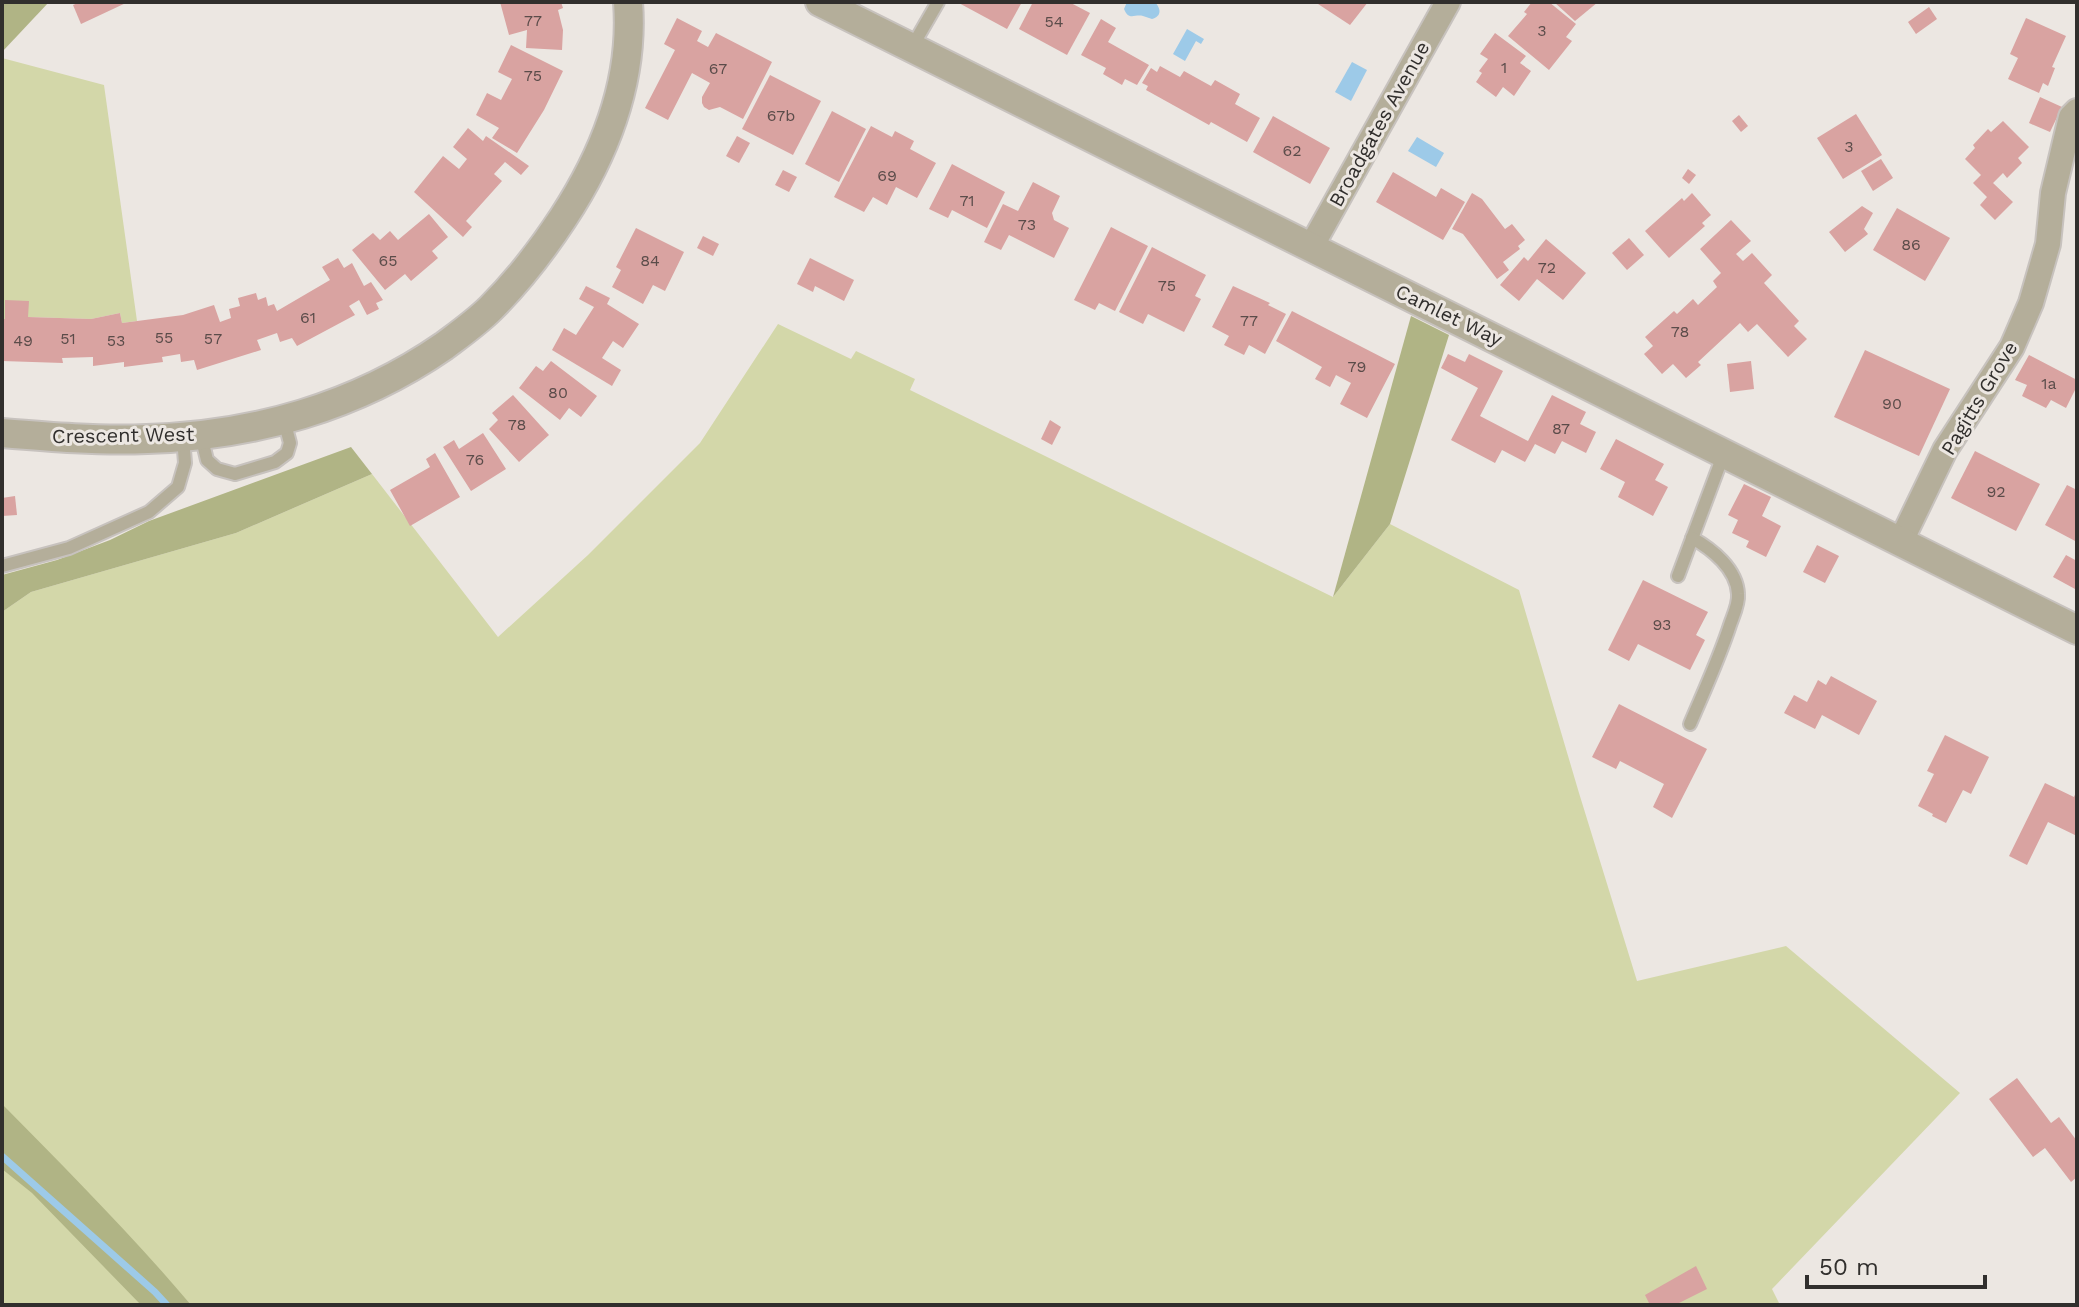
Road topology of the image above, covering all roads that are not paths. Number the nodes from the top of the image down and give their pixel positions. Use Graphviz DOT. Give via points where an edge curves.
graph roads {
  1 [pos="628,2"];
  2 [pos="820,2"];
  3 [pos="938,2"];
  4 [pos="1448,2"];
  5 [pos="912,47"];
  6 [pos="2077,111"];
  7 [pos="1311,247"];
  8 [pos="284,420"];
  9 [pos="2,433"];
  10 [pos="192,436"];
  11 [pos="1724,453"];
  12 [pos="1692,538"];
  13 [pos="1901,541"];
  14 [pos="2,566"];
  15 [pos="1678,576"];
  16 [pos="2077,630"];
  17 [pos="1690,724"];
  1 -- 8 [label="street, Crescent West" via="627,58 611,125 575,200 522,273 490,309 427,357 348,399"];
  2 -- 5 [label="street, Camlet Way"];
  3 -- 5 [label="lane"];
  4 -- 7 [label="street, Broadgates Avenue"];
  5 -- 7 [label="street, Camlet Way"];
  6 -- 13 [label="street, Pagitts Grove" via="2071,117 2053,193 2048,244 2031,303 2012,347 1945,450"];
  7 -- 11 [label="street, Camlet Way"];
  8 -- 10 [label="street, Crescent West"];
  8 -- 10 [label="lane" via="287,453 235,474 217,469"];
  9 -- 10 [label="street, Crescent West" via="94,439"];
  10 -- 14 [label="lane" via="178,487 149,512 69,548"];
  11 -- 12 [label="lane"];
  11 -- 13 [label="street, Camlet Way"];
  12 -- 15 [label="lane"];
  12 -- 17 [label="lane" via="1721,559 1739,595"];
  13 -- 16 [label="street, Camlet Way"];
}
